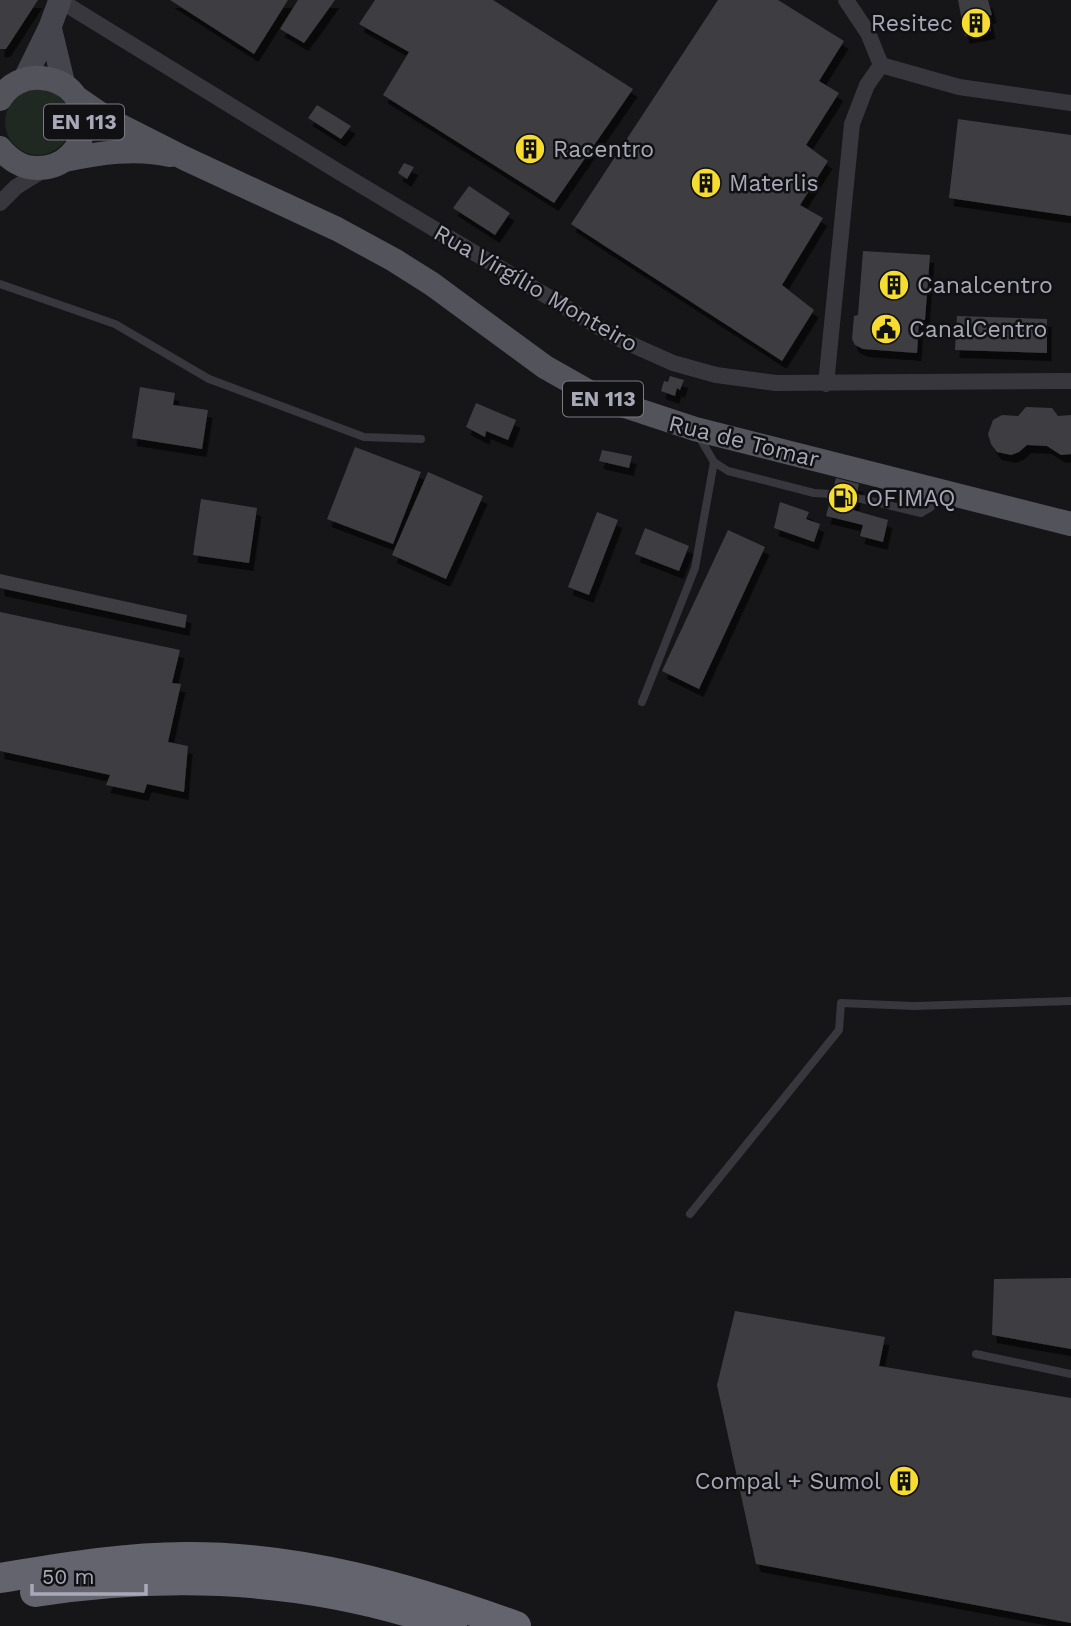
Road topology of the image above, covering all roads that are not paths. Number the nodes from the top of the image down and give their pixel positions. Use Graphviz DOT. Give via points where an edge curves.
graph roads {
  1 [pos="60,0"];
  2 [pos="846,0"];
  3 [pos="50,27"];
  4 [pos="881,65"];
  5 [pos="7,92"];
  6 [pos="71,92"];
  7 [pos="1071,103"];
  8 [pos="1,152"];
  9 [pos="184,158"];
  10 [pos="56,164"];
  11 [pos="0,203"];
  12 [pos="0,284"];
  13 [pos="1071,381"];
  14 [pos="826,384"];
  15 [pos="695,429"];
  16 [pos="421,439"];
  17 [pos="714,462"];
  18 [pos="937,489"];
  19 [pos="1071,524"];
  20 [pos="642,702"];
  21 [pos="1071,1001"];
  22 [pos="690,1214"];
  23 [pos="976,1354"];
  24 [pos="1071,1374"];
  25 [pos="0,1578"];
  26 [pos="0,1598"];
  27 [pos="452,1626"];
  28 [pos="516,1626"];
  1 -- 3 [label="street"];
  1 -- 14 [label="street, Rua Virgílio Monteiro" via="617,338 673,363 716,375"];
  2 -- 4 [label="street" via="868,33"];
  3 -- 5 [label="street"];
  3 -- 6 [label="street"];
  4 -- 7 [label="street" via="959,87"];
  4 -- 14 [label="street" via="867,85 852,124"];
  5 -- 6 [label="main road, Rua de Tomar / EN 113" via="44,78"];
  6 -- 9 [label="main road, Rua de Tomar / EN 113" via="110,120"];
  6 -- 10 [label="main road, EN 113" via="83,111 82,138 75,150"];
  8 -- 10 [label="main road, Rua de Tomar / EN 113" via="33,168"];
  9 -- 10 [label="main road, Rua de Tomar / EN 113" via="124,151"];
  9 -- 15 [label="main road, Rua de Tomar / EN 113" via="394,260 570,383"];
  10 -- 11 [label="street" via="16,187"];
  12 -- 16 [label="lane" via="115,324 209,379 364,437"];
  13 -- 14 [label="street, Rua Virgílio Monteiro"];
  15 -- 17 [label="lane"];
  15 -- 18 [label="main road, Rua de Tomar / EN 113"];
  17 -- 18 [label="lane" via="740,475 920,513 931,508"];
  17 -- 20 [label="lane" via="695,568"];
  18 -- 19 [label="main road, Rua de Tomar / EN 113"];
  21 -- 22 [label="lane" via="915,1006 841,1003 839,1030"];
  23 -- 24 [label="lane"];
  25 -- 28 [label="highway" via="146,1559 242,1560 302,1567 409,1590"];
  26 -- 27 [label="highway" via="128,1582 229,1580 318,1590"];
}
